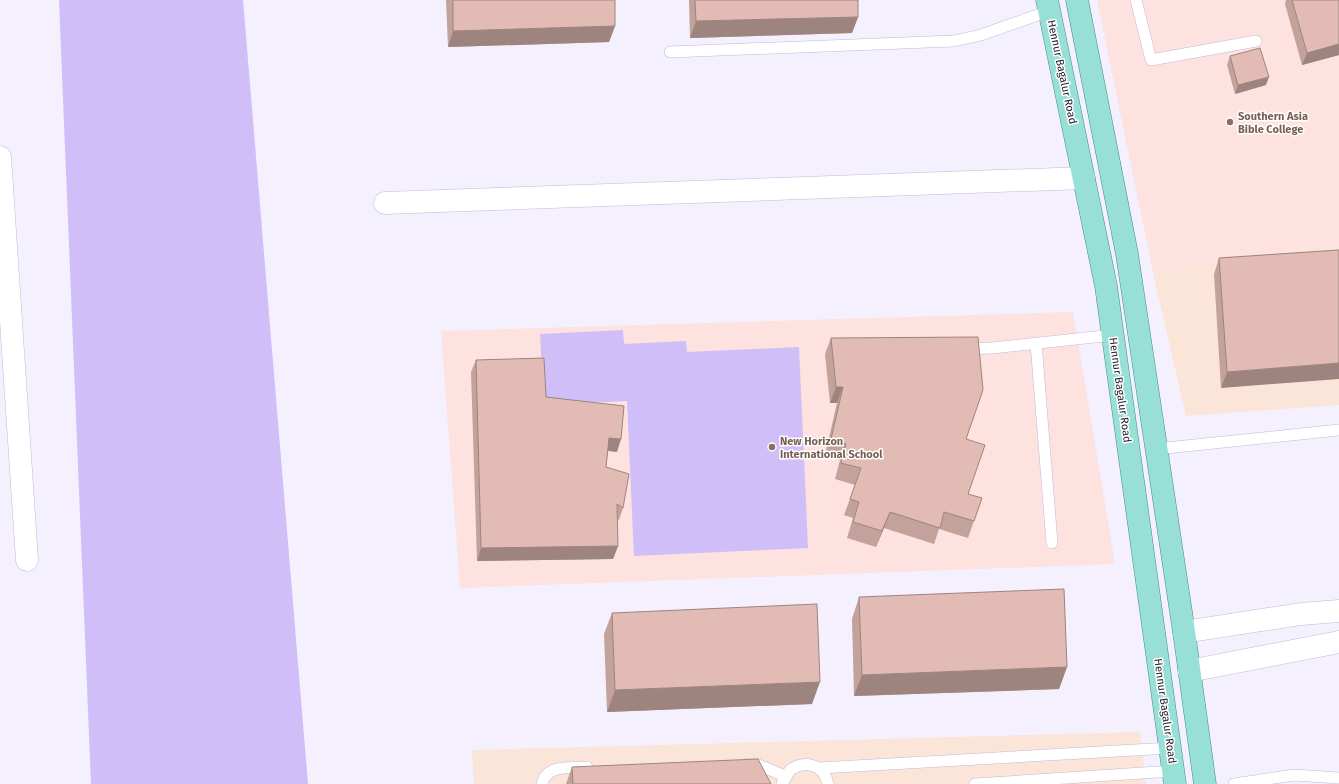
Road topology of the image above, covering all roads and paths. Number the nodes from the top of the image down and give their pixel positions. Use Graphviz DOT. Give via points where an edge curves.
graph roads {
  1 [pos="1078,0"];
  2 [pos="1136,0"];
  3 [pos="1048,5"];
  4 [pos="1256,41"];
  5 [pos="670,52"];
  6 [pos="0,158"];
  7 [pos="1084,178"];
  8 [pos="385,203"];
  9 [pos="1113,335"];
  10 [pos="1036,343"];
  11 [pos="952,349"];
  12 [pos="1339,430"];
  13 [pos="1156,449"];
  14 [pos="1052,543"];
  15 [pos="28,560"];
  16 [pos="1339,611"];
  17 [pos="1184,632"];
  18 [pos="1339,642"];
  19 [pos="1189,671"];
  20 [pos="1170,748"];
  21 [pos="740,764"];
  22 [pos="599,767"];
  23 [pos="819,768"];
  24 [pos="1174,778"];
  25 [pos="1339,778"];
  26 [pos="784,780"];
  27 [pos="542,784"];
  28 [pos="828,784"];
  29 [pos="975,784"];
  30 [pos="1205,784"];
  31 [pos="1234,784"];
  1 -- 13 [label="main road" via="1127,254"];
  2 -- 4 [label="lane" via="1150,60"];
  3 -- 5 [label="lane" via="981,35 954,41"];
  3 -- 7 [label="main road, Hennur Bagalur Road"];
  6 -- 15 [label="street"];
  7 -- 8 [label="street"];
  7 -- 9 [label="main road, Hennur Bagalur Road" via="1106,286"];
  9 -- 10 [label="lane"];
  9 -- 20 [label="main road, Hennur Bagalur Road"];
  10 -- 11 [label="lane"];
  10 -- 14 [label="lane"];
  12 -- 13 [label="lane"];
  13 -- 17 [label="main road"];
  16 -- 17 [label="street" via="1300,614"];
  17 -- 19 [label="main road"];
  18 -- 19 [label="street"];
  19 -- 30 [label="main road"];
  20 -- 23 [label="lane"];
  20 -- 24 [label="main road, Hennur Bagalur Road"];
  21 -- 26 [label="lane" via="756,764"];
  22 -- 27 [label="lane" via="559,768 546,775"];
  23 -- 26 [label="lane" via="804,764 796,766"];
  23 -- 28 [label="lane"];
  24 -- 29 [label="lane"];
  25 -- 31 [label="lane" via="1294,775"];
}
